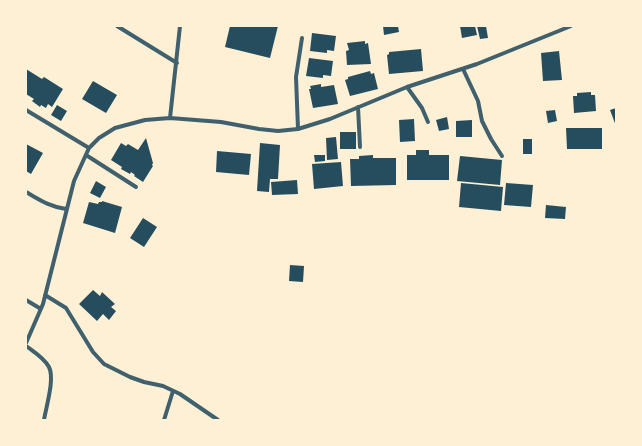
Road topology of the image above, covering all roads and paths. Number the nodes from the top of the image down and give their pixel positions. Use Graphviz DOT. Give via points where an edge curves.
graph roads {
  1 [pos="116,26"];
  2 [pos="180,26"];
  3 [pos="571,26"];
  4 [pos="302,38"];
  5 [pos="177,63"];
  6 [pos="462,69"];
  7 [pos="407,88"];
  8 [pos="358,107"];
  9 [pos="26,110"];
  10 [pos="170,118"];
  11 [pos="428,122"];
  12 [pos="298,129"];
  13 [pos="360,147"];
  14 [pos="89,148"];
  15 [pos="86,155"];
  16 [pos="502,156"];
  17 [pos="136,187"];
  18 [pos="26,192"];
  19 [pos="66,209"];
  20 [pos="45,295"];
  21 [pos="26,300"];
  22 [pos="41,309"];
  23 [pos="26,345"];
  24 [pos="173,391"];
  25 [pos="44,420"];
  26 [pos="164,420"];
  27 [pos="218,420"];
  1 -- 5 [label="street"];
  2 -- 5 [label="street"];
  3 -- 6 [label="street"];
  4 -- 12 [label="street" via="296,77"];
  5 -- 10 [label="street"];
  6 -- 7 [label="street"];
  6 -- 16 [label="street" via="478,101 482,121 490,139"];
  7 -- 8 [label="street"];
  7 -- 11 [label="street" via="422,108"];
  8 -- 12 [label="street"];
  8 -- 13 [label="street"];
  9 -- 14 [label="street"];
  10 -- 12 [label="street" via="221,122 278,131"];
  10 -- 14 [label="street" via="145,120 116,128 99,138"];
  14 -- 15 [label="street"];
  15 -- 17 [label="street"];
  15 -- 19 [label="street" via="74,181"];
  18 -- 19 [label="street" via="45,204"];
  19 -- 20 [label="street"];
  20 -- 22 [label="street"];
  20 -- 24 [label="street" via="66,308 93,352 104,364 144,382"];
  21 -- 22 [label="street"];
  22 -- 23 [label="street"];
  23 -- 25 [label="street" via="50,369 51,378"];
  24 -- 26 [label="street"];
  24 -- 27 [label="street"];
}
